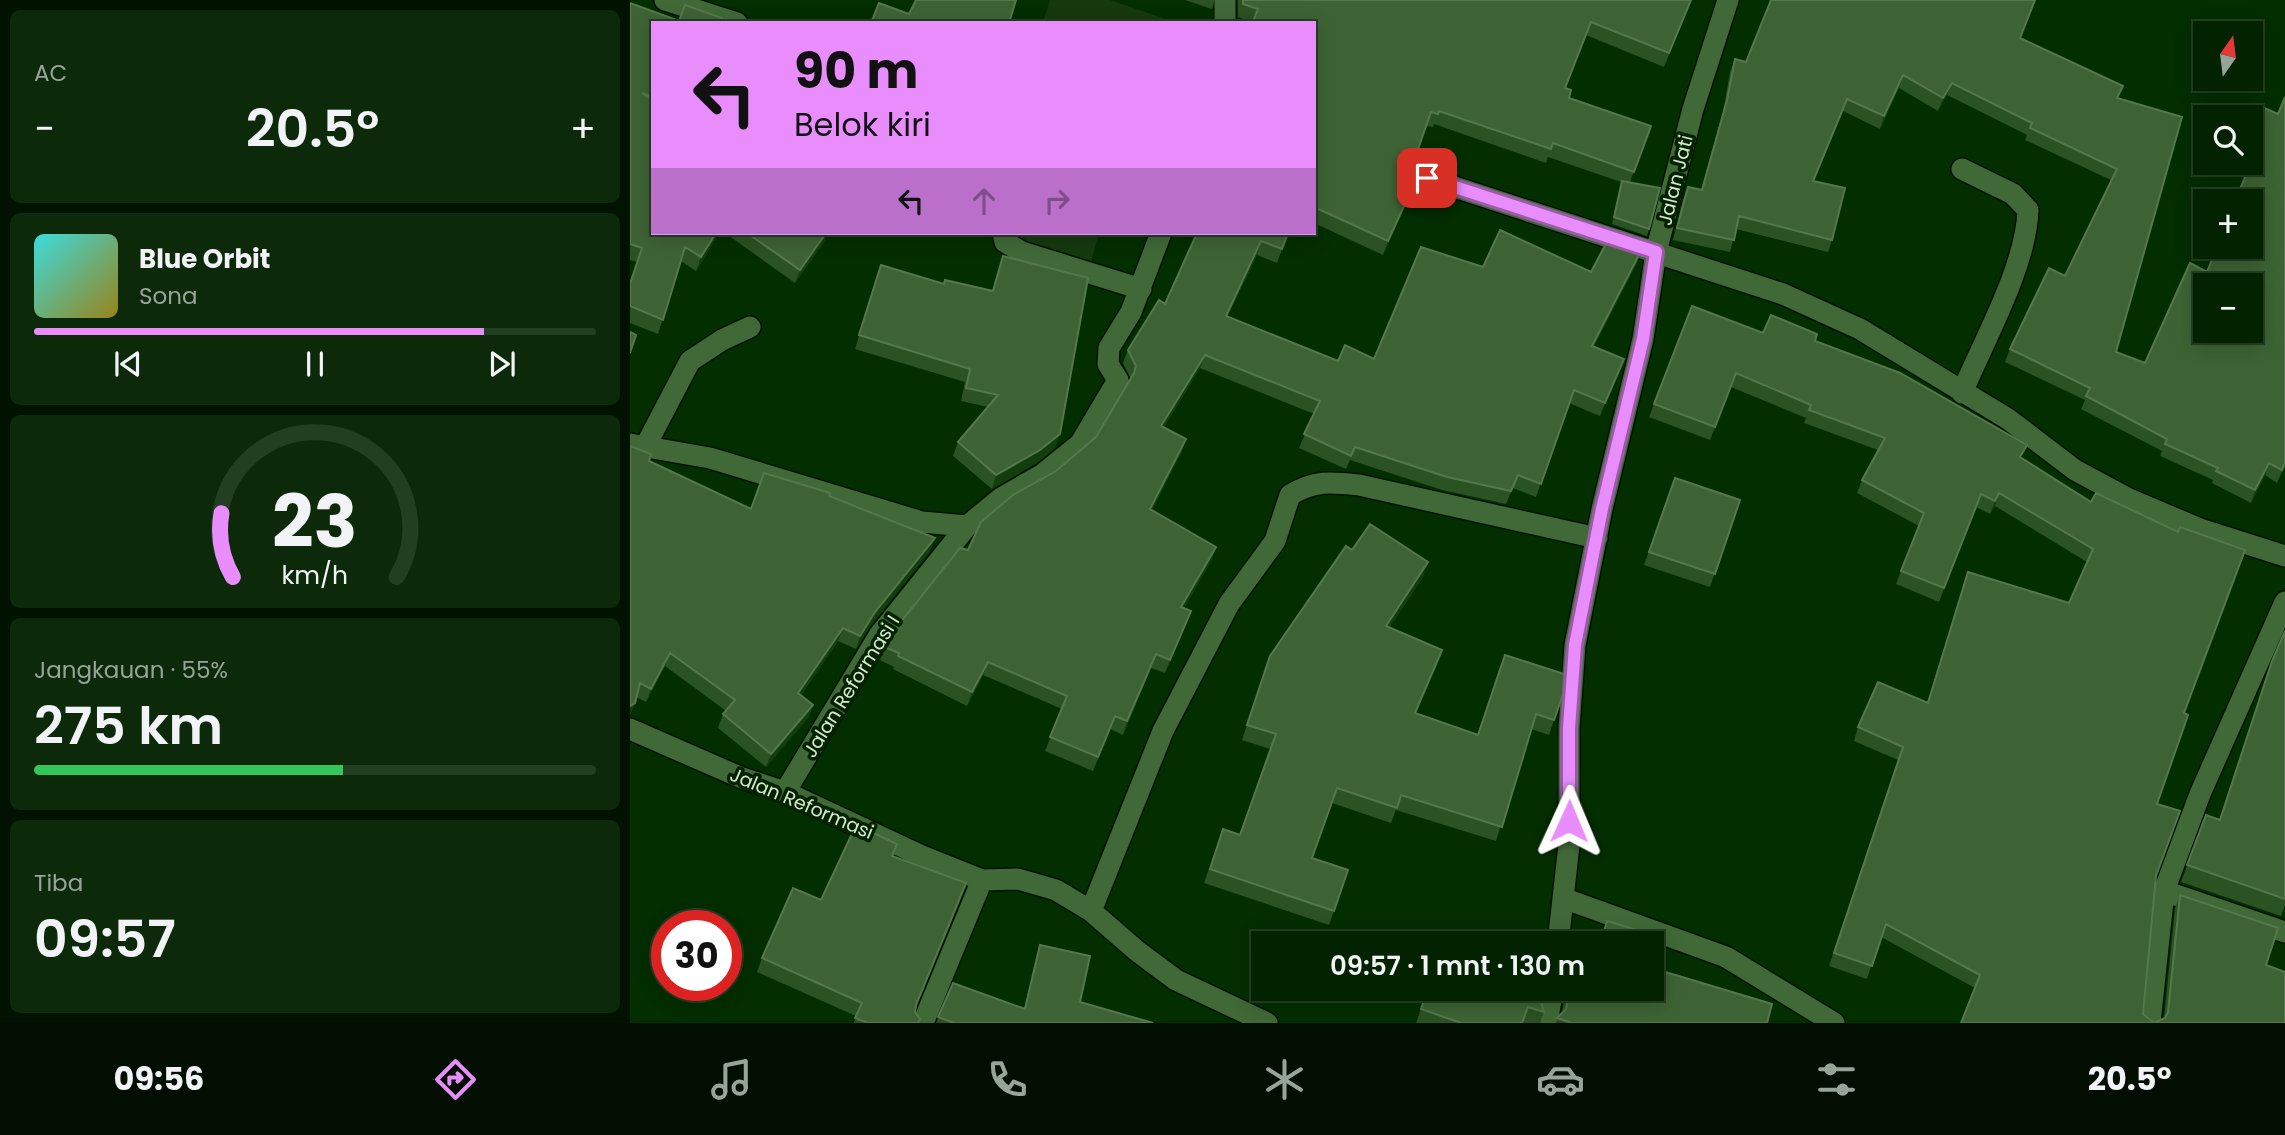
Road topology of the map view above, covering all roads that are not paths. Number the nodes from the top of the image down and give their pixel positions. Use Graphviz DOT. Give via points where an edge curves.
graph roads {
  1 [pos="665,0"];
  2 [pos="1225,0"];
  3 [pos="1728,0"];
  4 [pos="731,21"];
  5 [pos="1225,21"];
  6 [pos="1962,169"];
  7 [pos="1427,178"];
  8 [pos="1003,235"];
  9 [pos="1160,235"];
  10 [pos="1656,252"];
  11 [pos="1141,289"];
  12 [pos="750,327"];
  13 [pos="1962,393"];
  14 [pos="638,445"];
  15 [pos="967,526"];
  16 [pos="1597,538"];
  17 [pos="2285,556"];
  18 [pos="2285,602"];
  19 [pos="630,729"];
  20 [pos="785,792"];
  21 [pos="982,880"];
  22 [pos="2164,891"];
  23 [pos="1563,898"];
  24 [pos="1091,911"];
  25 [pos="1559,931"];
  26 [pos="2285,932"];
  27 [pos="1551,1001"];
  28 [pos="923,1023"];
  29 [pos="1267,1023"];
  30 [pos="1547,1023"];
  31 [pos="1834,1023"];
  32 [pos="2150,1023"];
  1 -- 4 [label="street"];
  2 -- 5 [label="street"];
  3 -- 10 [label="street, Jalan Jati" via="1693,109"];
  6 -- 13 [label="street" via="2013,194 2028,211 2027,234 2018,260"];
  7 -- 10 [label="street"];
  8 -- 11 [label="street" via="1004,242 1022,252"];
  9 -- 11 [label="street"];
  10 -- 13 [label="street" via="1783,294 1860,329"];
  10 -- 16 [label="street, Jalan Jati" via="1643,339"];
  11 -- 15 [label="street, Jalan Reformasi I" via="1109,348 1108,364 1118,380 1080,444"];
  12 -- 14 [label="street" via="690,361"];
  13 -- 17 [label="street" via="2008,419 2075,470 2129,499 2200,529"];
  14 -- 15 [label="street" via="710,458 922,522"];
  15 -- 20 [label="street, Jalan Reformasi I" via="880,634"];
  16 -- 23 [label="street, Jalan Jati" via="1575,645"];
  16 -- 24 [label="street" via="1359,485 1324,481 1290,495 1275,541 1229,604 1163,731"];
  18 -- 22 [label="street" via="2200,794"];
  19 -- 20 [label="street, Jalan Reformasi"];
  20 -- 21 [label="street, Jalan Reformasi"];
  21 -- 24 [label="street, Jalan Reformasi" via="1040,884"];
  21 -- 28 [label="street"];
  22 -- 26 [label="street"];
  22 -- 32 [label="street"];
  23 -- 25 [label="street, Jalan Jati"];
  23 -- 31 [label="street" via="1726,957"];
  24 -- 29 [label="street, Jalan Reformasi" via="1176,980"];
  27 -- 30 [label="street"];
}
